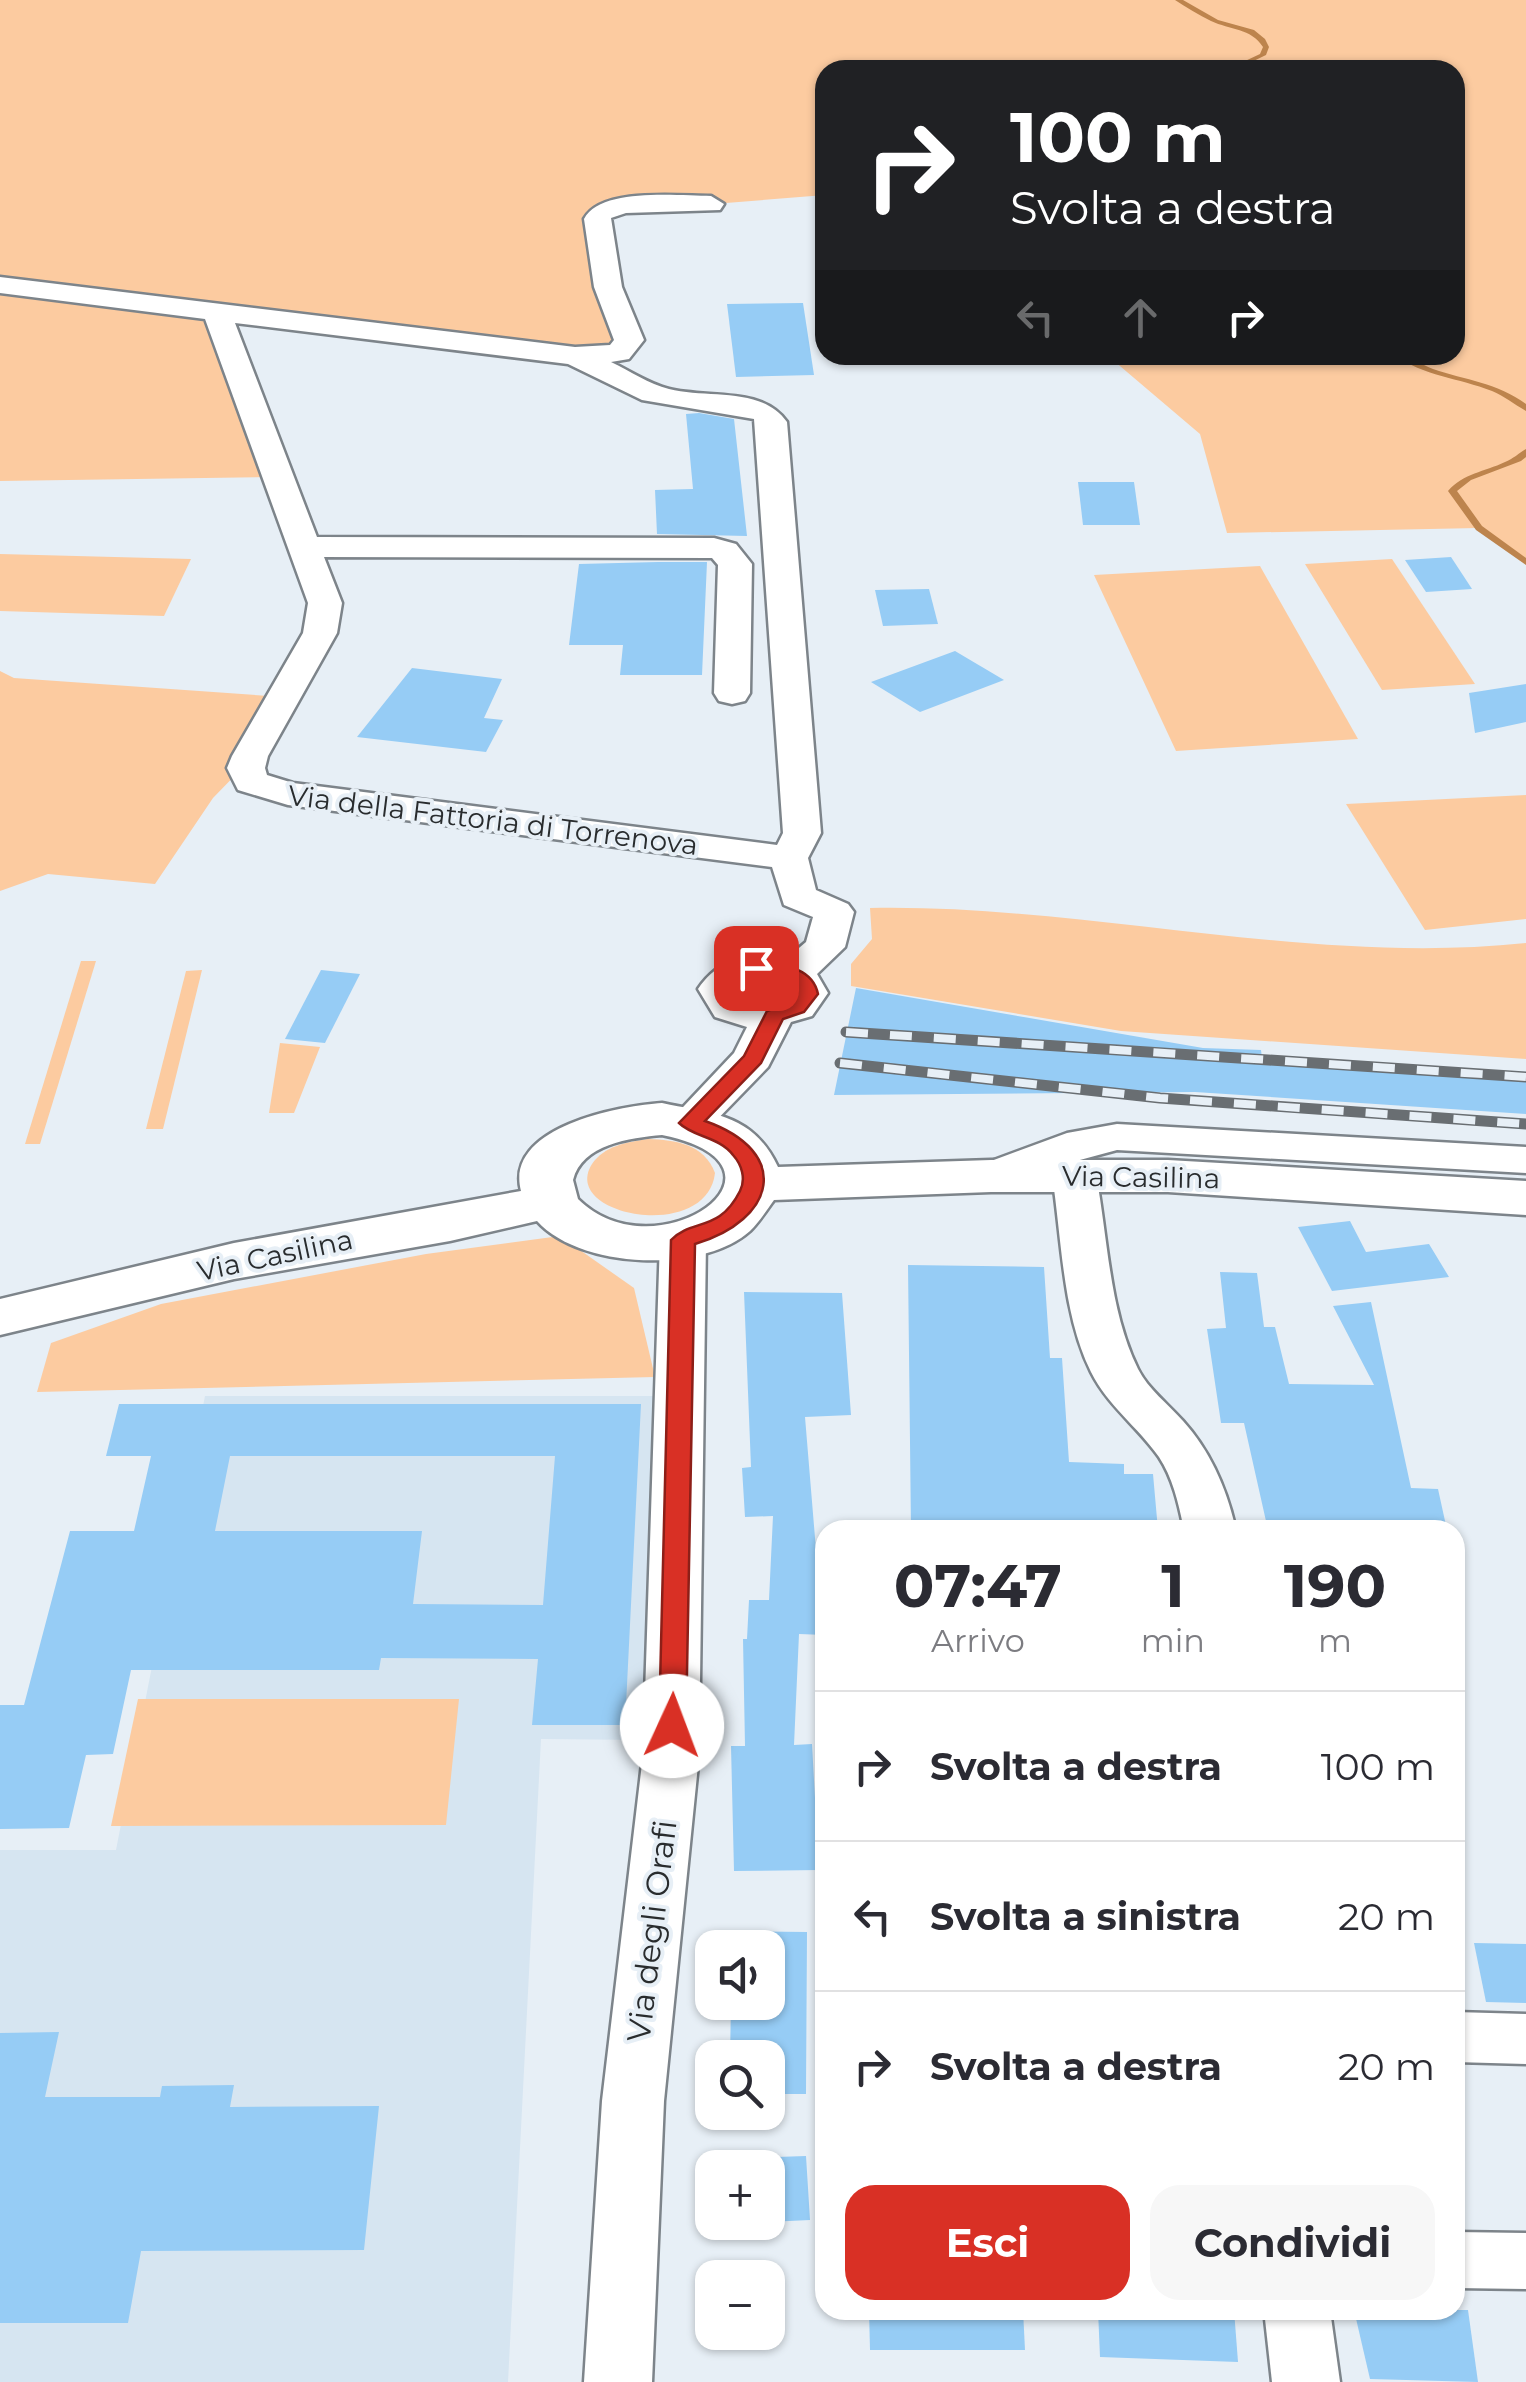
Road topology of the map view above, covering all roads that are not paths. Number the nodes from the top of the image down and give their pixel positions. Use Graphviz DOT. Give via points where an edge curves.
graph roads {
  1 [pos="711,204"];
  2 [pos="0,284"];
  3 [pos="216,312"];
  4 [pos="575,356"];
  5 [pos="304,547"];
  6 [pos="732,693"];
  7 [pos="789,858"];
  8 [pos="793,974"];
  9 [pos="774,1015"];
  10 [pos="690,1123"];
  11 [pos="1526,1160"];
  12 [pos="1074,1175"];
  13 [pos="991,1176"];
  14 [pos="755,1184"];
  15 [pos="1526,1198"];
  16 [pos="551,1201"];
  17 [pos="683,1240"];
  18 [pos="0,1317"];
  19 [pos="1208,1520"];
  20 [pos="1465,2038"];
  21 [pos="1526,2039"];
  22 [pos="1465,2260"];
  23 [pos="1526,2261"];
  24 [pos="1298,2320"];
  25 [pos="618,2382"];
  26 [pos="1306,2382"];
  1 -- 4 [label="street" via="623,206 600,213 603,269 629,340 620,353"];
  2 -- 3 [label="street"];
  3 -- 4 [label="street"];
  3 -- 5 [label="street, Via della Fattoria di Torrenova"];
  4 -- 7 [label="street" via="665,398 744,406 770,418 802,833"];
  5 -- 6 [label="street" via="714,548 735,564"];
  5 -- 7 [label="street, Via della Fattoria di Torrenova" via="325,604 320,634 250,756 246,773 255,785"];
  7 -- 8 [label="street" via="798,897 834,912 825,948"];
  8 -- 9 [label="street" via="806,986 804,1000"];
  8 -- 9 [label="street" via="745,969 718,989 732,1010"];
  9 -- 10 [label="street" via="753,1058"];
  10 -- 14 [label="main road" via="741,1148"];
  10 -- 16 [label="main road" via="629,1122 578,1138 550,1168"];
  11 -- 13 [label="street" via="1118,1138 1074,1144"];
  12 -- 13 [label="main road, Via Casilina"];
  12 -- 15 [label="main road, Via Casilina" via="1280,1180"];
  12 -- 19 [label="street" via="1109,1359 1190,1466"];
  13 -- 14 [label="main road, Via Casilina"];
  14 -- 17 [label="main road" via="733,1219"];
  16 -- 17 [label="main road" via="573,1224 600,1237 651,1244"];
  16 -- 18 [label="main road, Via Casilina" via="248,1258"];
  17 -- 25 [label="street, Via degli Orafi" via="671,1755 636,2067"];
  20 -- 21 [label="street"];
  22 -- 23 [label="street"];
  24 -- 26 [label="street"];
}
